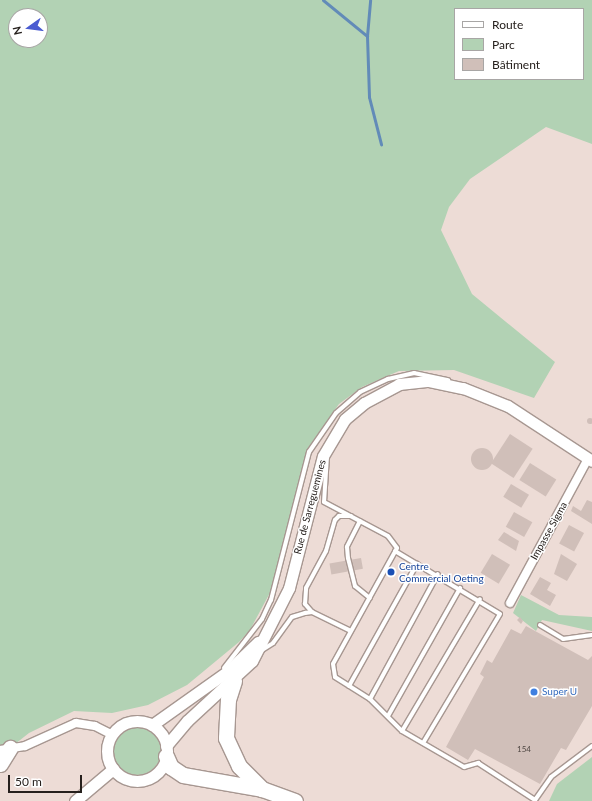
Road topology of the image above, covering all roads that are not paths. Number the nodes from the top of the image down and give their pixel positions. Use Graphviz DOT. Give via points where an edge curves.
graph roads {
  1 [pos="463,388"];
  2 [pos="326,449"];
  3 [pos="590,460"];
  4 [pos="352,516"];
  5 [pos="360,521"];
  6 [pos="395,551"];
  7 [pos="418,564"];
  8 [pos="438,574"];
  9 [pos="460,588"];
  10 [pos="370,598"];
  11 [pos="480,599"];
  12 [pos="510,603"];
  13 [pos="312,612"];
  14 [pos="540,625"];
  15 [pos="351,631"];
  16 [pos="267,634"];
  17 [pos="592,636"];
  18 [pos="256,654"];
  19 [pos="231,676"];
  20 [pos="210,684"];
  21 [pos="350,686"];
  22 [pos="370,700"];
  23 [pos="388,716"];
  24 [pos="152,725"];
  25 [pos="402,731"];
  26 [pos="111,734"];
  27 [pos="424,743"];
  28 [pos="592,746"];
  29 [pos="5,749"];
  30 [pos="166,751"];
  31 [pos="0,764"];
  32 [pos="113,769"];
  33 [pos="262,789"];
  34 [pos="75,801"];
  35 [pos="295,801"];
  1 -- 2 [label="main road, Rue de Sarreguemines" via="430,381 399,384 364,403 345,419"];
  1 -- 3 [label="main road, Rue de Sarreguemines" via="508,406"];
  1 -- 20 [label="lane" via="438,375 414,373 360,392 336,413 309,452 289,551 262,619"];
  2 -- 4 [label="lane" via="324,502 329,508 346,511"];
  2 -- 16 [label="main road, Rue de Sarreguemines" via="289,588"];
  3 -- 12 [label="street, Impasse Sigma"];
  4 -- 5 [label="lane"];
  4 -- 13 [label="lane" via="339,516 335,520 326,551 306,588 305,604"];
  5 -- 6 [label="lane" via="395,542"];
  5 -- 10 [label="lane" via="347,547 348,558 355,586"];
  6 -- 7 [label="lane"];
  6 -- 10 [label="lane"];
  7 -- 8 [label="lane"];
  7 -- 21 [label="lane"];
  8 -- 9 [label="lane"];
  8 -- 22 [label="lane"];
  9 -- 11 [label="lane"];
  9 -- 23 [label="lane"];
  10 -- 15 [label="lane"];
  11 -- 25 [label="lane"];
  11 -- 27 [label="lane" via="500,614"];
  13 -- 15 [label="lane"];
  13 -- 18 [label="lane" via="292,617 274,642"];
  14 -- 17 [label="lane" via="563,639"];
  15 -- 21 [label="lane" via="333,664 335,678"];
  16 -- 18 [label="main road, Rue de Sarreguemines"];
  16 -- 19 [label="main road, Rue de Sarreguemines"];
  18 -- 19 [label="main road, Rue de Sarreguemines"];
  19 -- 20 [label="main road"];
  19 -- 30 [label="main road" via="187,721"];
  19 -- 33 [label="highway" via="226,738 239,766"];
  20 -- 24 [label="main road"];
  21 -- 22 [label="lane"];
  22 -- 23 [label="lane"];
  23 -- 25 [label="lane"];
  24 -- 26 [label="main road" via="126,723"];
  24 -- 30 [label="main road"];
  25 -- 27 [label="lane"];
  26 -- 29 [label="street" via="95,726 76,723 33,743"];
  26 -- 32 [label="main road" via="106,752"];
  27 -- 28 [label="lane" via="464,767 478,763 535,800 552,777"];
  29 -- 31 [label="highway"];
  30 -- 32 [label="main road" via="157,773 139,781 120,776"];
  30 -- 33 [label="highway" via="171,767 183,775"];
  32 -- 34 [label="main road"];
  33 -- 35 [label="highway"];
}
